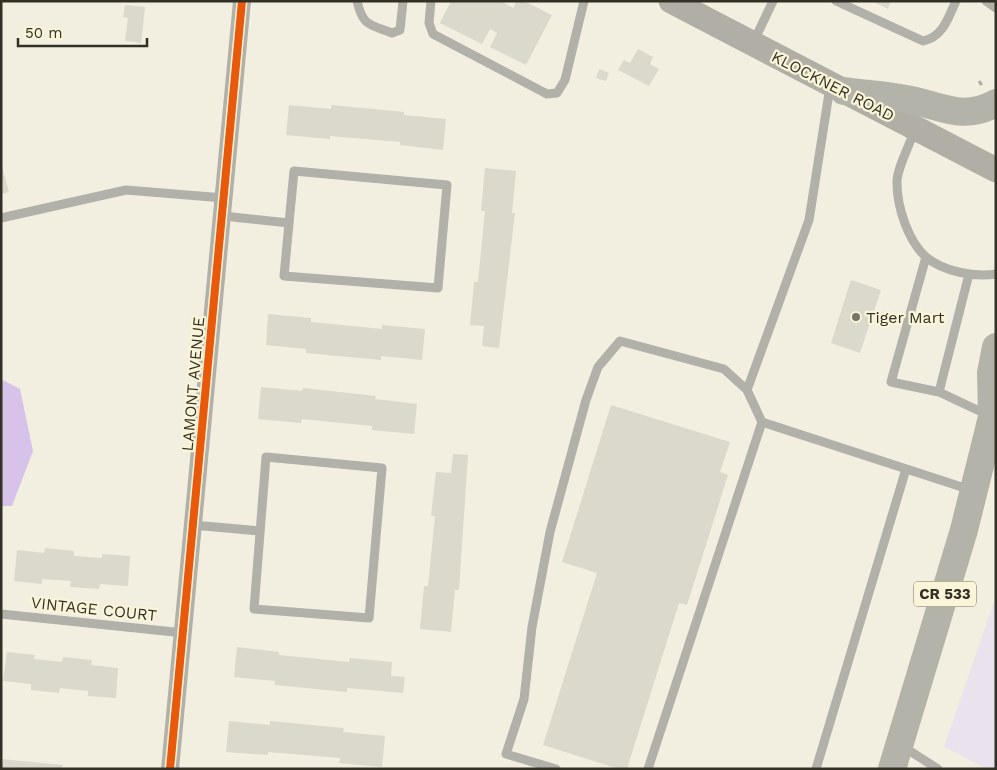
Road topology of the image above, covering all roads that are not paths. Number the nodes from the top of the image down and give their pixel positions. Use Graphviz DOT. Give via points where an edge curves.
graph roads {
  1 [pos="242,1"];
  2 [pos="358,1"];
  3 [pos="403,1"];
  4 [pos="431,1"];
  5 [pos="584,1"];
  6 [pos="671,1"];
  7 [pos="773,1"];
  8 [pos="836,1"];
  9 [pos="956,1"];
  10 [pos="986,1"];
  11 [pos="996,8"];
  12 [pos="752,44"];
  13 [pos="837,88"];
  14 [pos="996,103"];
  15 [pos="916,128"];
  16 [pos="996,170"];
  17 [pos="224,198"];
  18 [pos="223,216"];
  19 [pos="1,218"];
  20 [pos="289,223"];
  21 [pos="926,257"];
  22 [pos="969,274"];
  23 [pos="996,274"];
  24 [pos="996,347"];
  25 [pos="747,390"];
  26 [pos="939,392"];
  27 [pos="994,415"];
  28 [pos="762,422"];
  29 [pos="906,468"];
  30 [pos="974,491"];
  31 [pos="193,525"];
  32 [pos="260,531"];
  33 [pos="1,614"];
  34 [pos="184,633"];
  35 [pos="896,757"];
  36 [pos="170,769"];
  37 [pos="556,769"];
  38 [pos="648,769"];
  39 [pos="816,769"];
  40 [pos="938,769"];
  1 -- 17 [label="street, LAMONT AVENUE"];
  2 -- 3 [label="lane" via="364,22 392,33 400,30"];
  4 -- 5 [label="lane" via="429,23 433,34 547,94 557,93 564,80"];
  6 -- 12 [label="main road, KLOCKNER ROAD"];
  7 -- 12 [label="lane"];
  8 -- 9 [label="lane" via="923,41 933,39 942,30"];
  10 -- 11 [label="lane"];
  12 -- 13 [label="main road, KLOCKNER ROAD"];
  13 -- 14 [label="main road" via="907,99 948,111 981,111"];
  13 -- 15 [label="main road, KLOCKNER ROAD"];
  13 -- 25 [label="lane" via="808,220"];
  15 -- 16 [label="main road, KLOCKNER ROAD"];
  15 -- 21 [label="lane" via="896,182 904,224"];
  17 -- 18 [label="street, LAMONT AVENUE"];
  17 -- 19 [label="lane" via="126,190"];
  18 -- 20 [label="lane"];
  18 -- 31 [label="street, LAMONT AVENUE"];
  20 -- 20 [label="lane" via="294,171 447,185 438,288 284,276"];
  21 -- 22 [label="lane" via="956,272"];
  21 -- 26 [label="lane" via="891,382"];
  22 -- 23 [label="lane"];
  22 -- 26 [label="lane"];
  24 -- 27 [label="main road, CR 533" via="991,374"];
  25 -- 28 [label="lane"];
  25 -- 37 [label="lane" via="724,369 620,341 598,367 550,532 532,627 524,699 506,754"];
  26 -- 27 [label="lane"];
  27 -- 30 [label="main road, CR 533"];
  28 -- 29 [label="lane"];
  28 -- 38 [label="lane"];
  29 -- 30 [label="lane"];
  29 -- 39 [label="lane"];
  30 -- 35 [label="main road, CR 533"];
  31 -- 32 [label="lane"];
  31 -- 34 [label="street, LAMONT AVENUE"];
  32 -- 32 [label="lane" via="266,457 382,468 369,618 254,609"];
  33 -- 34 [label="lane, VINTAGE COURT"];
  34 -- 36 [label="street, LAMONT AVENUE"];
  35 -- 40 [label="lane"];
}
